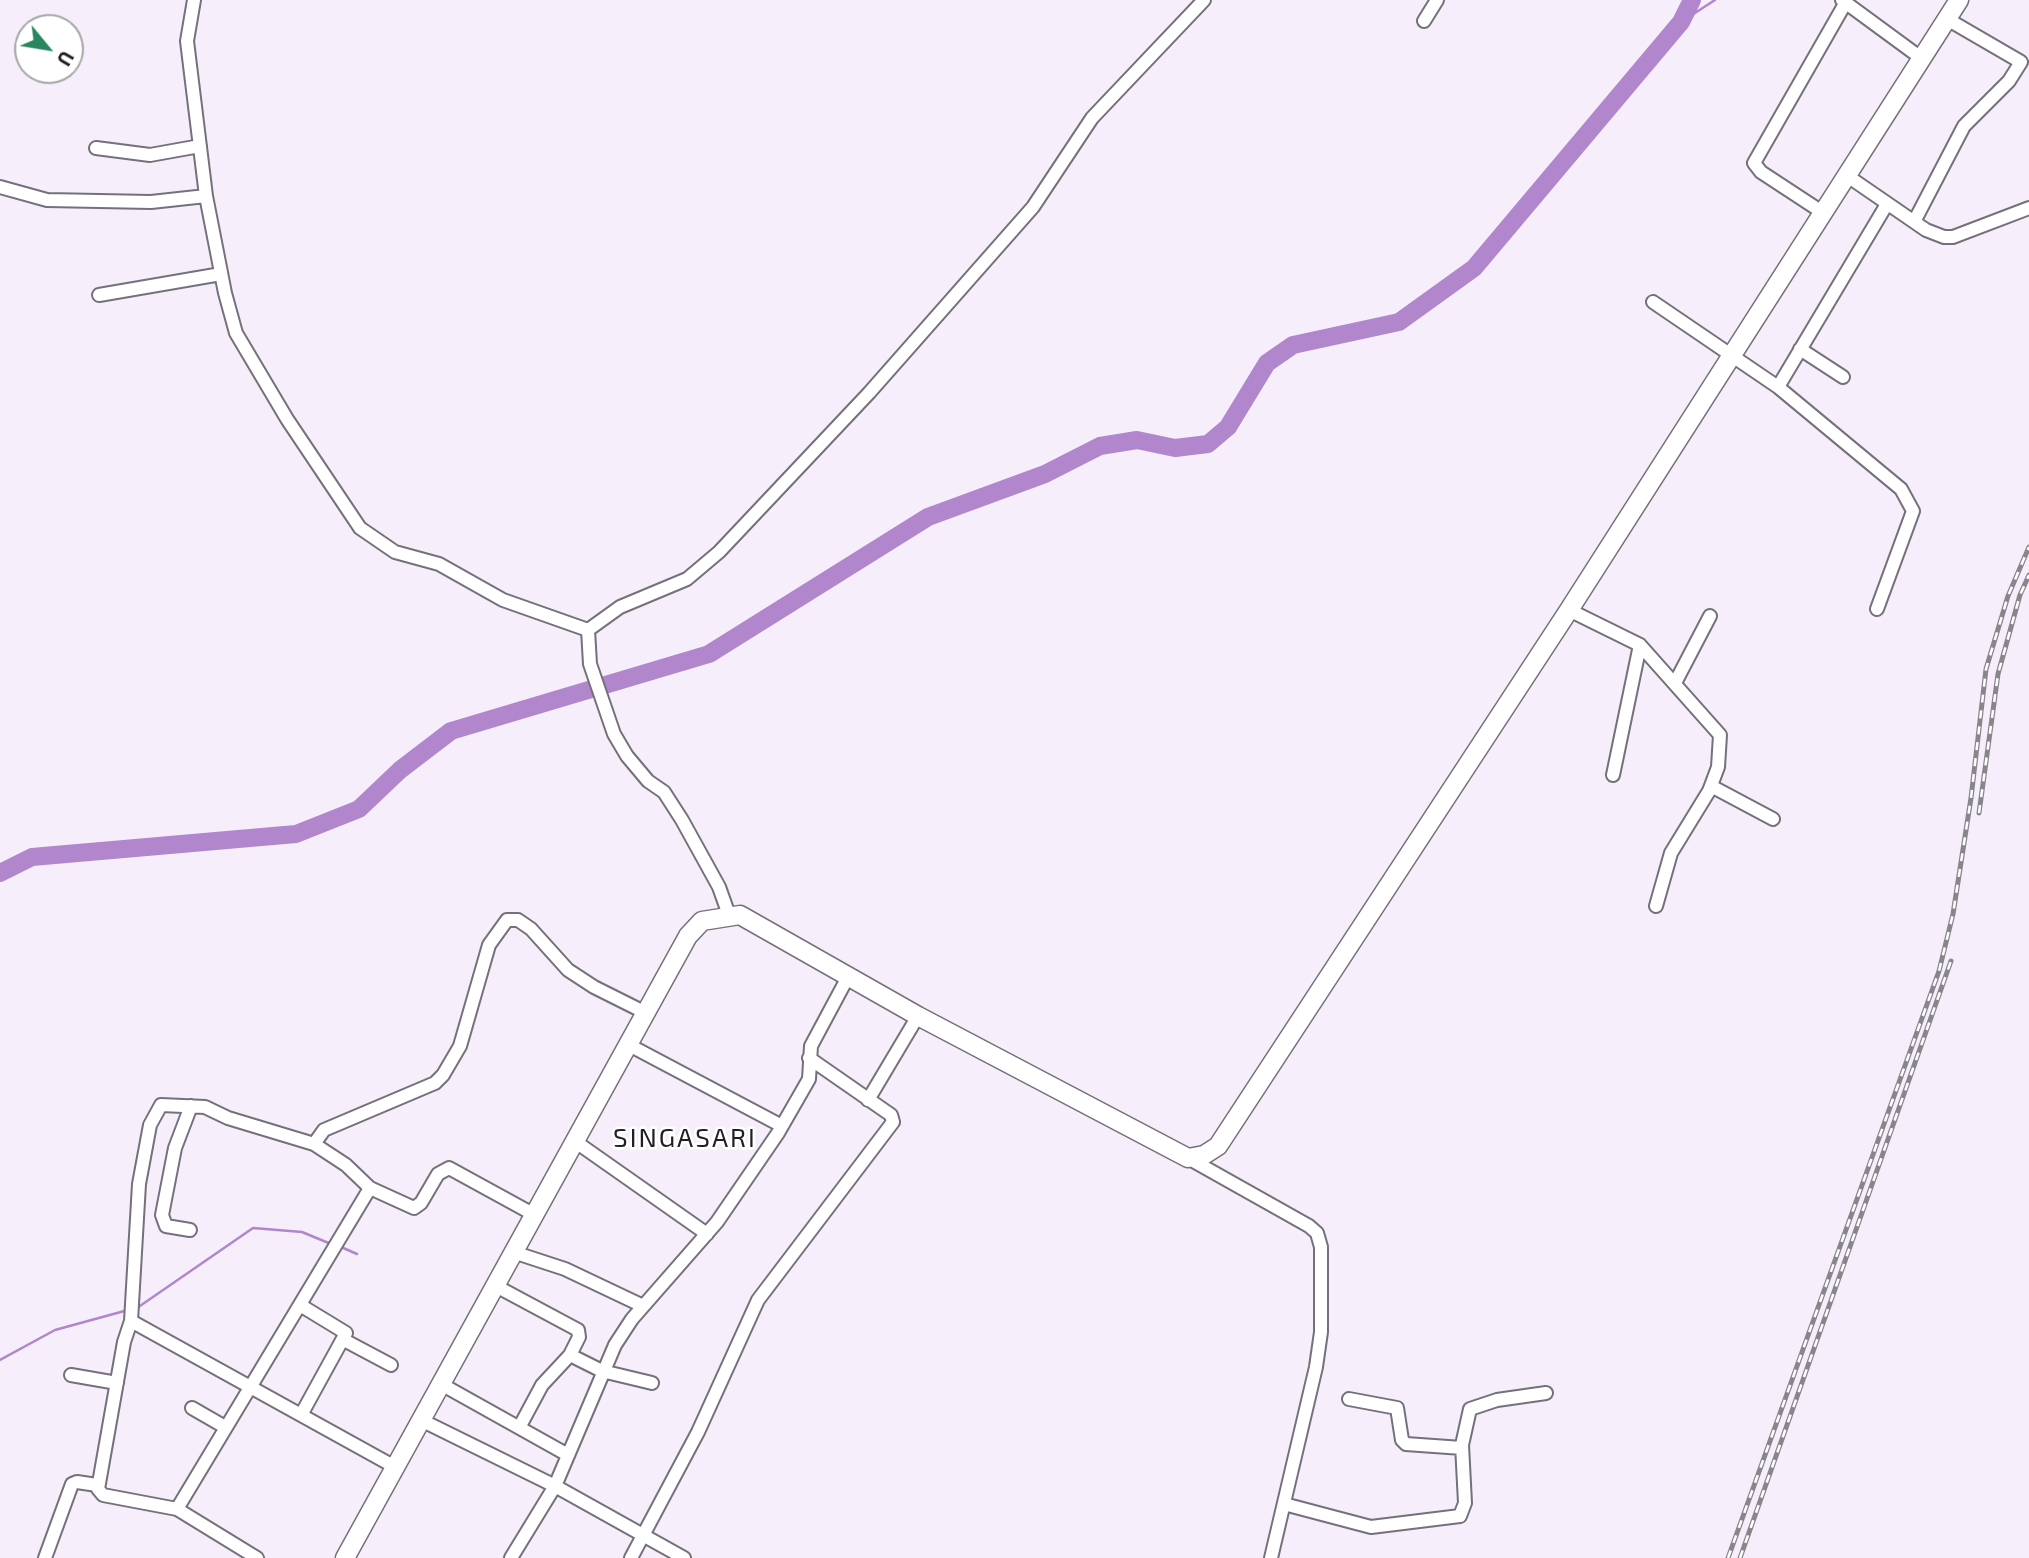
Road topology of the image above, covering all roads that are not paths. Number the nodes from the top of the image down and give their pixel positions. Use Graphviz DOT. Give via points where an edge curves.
graph roads {
  1 [pos="194,0"];
  2 [pos="1204,0"];
  3 [pos="1437,0"];
  4 [pos="1959,0"];
  5 [pos="1844,1"];
  6 [pos="1947,19"];
  7 [pos="1424,21"];
  8 [pos="2025,57"];
  9 [pos="1921,58"];
  10 [pos="200,146"];
  11 [pos="96,148"];
  12 [pos="1846,175"];
  13 [pos="0,187"];
  14 [pos="206,196"];
  15 [pos="1887,204"];
  16 [pos="2029,208"];
  17 [pos="1822,212"];
  18 [pos="1915,220"];
  19 [pos="221,274"];
  20 [pos="99,295"];
  21 [pos="1653,302"];
  22 [pos="1800,349"];
  23 [pos="1731,357"];
  24 [pos="1843,377"];
  25 [pos="1778,387"];
  26 [pos="1877,609"];
  27 [pos="1569,610"];
  28 [pos="1710,616"];
  29 [pos="588,631"];
  30 [pos="1640,645"];
  31 [pos="1675,683"];
  32 [pos="1614,775"];
  33 [pos="1711,786"];
  34 [pos="1773,819"];
  35 [pos="1656,906"];
  36 [pos="729,915"];
  37 [pos="849,975"];
  38 [pos="646,1013"];
  39 [pos="918,1016"];
  40 [pos="629,1045"];
  41 [pos="809,1058"];
  42 [pos="869,1100"];
  43 [pos="191,1106"];
  44 [pos="782,1126"];
  45 [pos="576,1142"];
  46 [pos="314,1144"];
  47 [pos="1188,1158"];
  48 [pos="370,1188"];
  49 [pos="533,1214"];
  50 [pos="190,1230"];
  51 [pos="706,1234"];
  52 [pos="513,1252"];
  53 [pos="495,1285"];
  54 [pos="300,1306"];
  55 [pos="643,1306"];
  56 [pos="131,1317"];
  57 [pos="344,1340"];
  58 [pos="570,1355"];
  59 [pos="391,1365"];
  60 [pos="602,1371"];
  61 [pos="71,1375"];
  62 [pos="652,1382"];
  63 [pos="117,1383"];
  64 [pos="441,1384"];
  65 [pos="250,1386"];
  66 [pos="1546,1393"];
  67 [pos="1349,1399"];
  68 [pos="192,1408"];
  69 [pos="301,1416"];
  70 [pos="421,1420"];
  71 [pos="520,1426"];
  72 [pos="225,1427"];
  73 [pos="1462,1448"];
  74 [pos="568,1455"];
  75 [pos="395,1467"];
  76 [pos="97,1485"];
  77 [pos="555,1486"];
  78 [pos="1284,1504"];
  79 [pos="177,1509"];
  80 [pos="643,1535"];
  81 [pos="252,1557"];
  82 [pos="45,1558"];
  83 [pos="345,1558"];
  84 [pos="511,1558"];
  85 [pos="631,1558"];
  86 [pos="684,1558"];
  87 [pos="1272,1558"];
  1 -- 10 [label="street" via="187,41"];
  2 -- 29 [label="street" via="1101,107 1033,206 869,393 719,552 687,579 620,607"];
  3 -- 7 [label="street"];
  4 -- 6 [label="street"];
  5 -- 9 [label="street"];
  5 -- 17 [label="street" via="1754,163 1756,169"];
  6 -- 8 [label="street"];
  6 -- 9 [label="street"];
  8 -- 18 [label="street" via="2009,81 1964,126"];
  9 -- 12 [label="street"];
  10 -- 11 [label="street" via="150,155"];
  10 -- 14 [label="street"];
  12 -- 15 [label="street"];
  12 -- 17 [label="street"];
  13 -- 14 [label="street" via="47,200 151,202"];
  14 -- 19 [label="street"];
  15 -- 18 [label="street"];
  15 -- 22 [label="street"];
  16 -- 18 [label="street" via="1953,237 1926,230"];
  17 -- 23 [label="street"];
  19 -- 20 [label="street"];
  19 -- 29 [label="street" via="236,333 360,528 395,552 439,564 503,600"];
  21 -- 23 [label="street"];
  22 -- 24 [label="street"];
  22 -- 25 [label="street"];
  23 -- 25 [label="street"];
  23 -- 27 [label="street"];
  25 -- 26 [label="street" via="1890,478 1912,505 1909,526"];
  27 -- 30 [label="street"];
  27 -- 47 [label="street" via="1223,1140 1211,1152"];
  28 -- 31 [label="street"];
  29 -- 36 [label="street" via="590,664 606,716 627,756 664,792 682,820"];
  30 -- 31 [label="street"];
  30 -- 32 [label="street"];
  31 -- 33 [label="street" via="1720,736 1718,767"];
  33 -- 34 [label="street"];
  33 -- 35 [label="street" via="1671,853"];
  36 -- 37 [label="street" via="740,915"];
  36 -- 38 [label="street" via="695,926"];
  37 -- 39 [label="street"];
  37 -- 41 [label="street" via="818,1031"];
  38 -- 40 [label="street"];
  38 -- 46 [label="street" via="568,970 531,929 518,920 507,920 489,945 460,1046 443,1075 435,1083 324,1130"];
  39 -- 42 [label="street"];
  39 -- 47 [label="street"];
  40 -- 44 [label="street"];
  40 -- 45 [label="street"];
  41 -- 42 [label="street"];
  41 -- 44 [label="street" via="809,1079"];
  42 -- 80 [label="street" via="891,1115 892,1124 758,1300 698,1432"];
  43 -- 46 [label="street"];
  43 -- 50 [label="street" via="175,1147 162,1215 166,1226"];
  43 -- 56 [label="street" via="161,1105 150,1125 139,1184"];
  44 -- 51 [label="street"];
  45 -- 49 [label="street"];
  45 -- 51 [label="street"];
  46 -- 48 [label="street"];
  47 -- 78 [label="street" via="1309,1226 1320,1238 1318,1355"];
  48 -- 49 [label="street" via="414,1208 438,1174 449,1168"];
  48 -- 54 [label="street"];
  49 -- 52 [label="street"];
  51 -- 55 [label="street"];
  52 -- 53 [label="street"];
  52 -- 55 [label="street" via="565,1269"];
  53 -- 58 [label="street" via="578,1330"];
  53 -- 64 [label="street"];
  54 -- 57 [label="street" via="344,1331"];
  54 -- 65 [label="street"];
  55 -- 60 [label="street"];
  56 -- 63 [label="street"];
  56 -- 65 [label="street"];
  57 -- 59 [label="street"];
  57 -- 69 [label="street"];
  58 -- 60 [label="street"];
  58 -- 71 [label="street" via="542,1385"];
  60 -- 62 [label="street"];
  60 -- 74 [label="street"];
  61 -- 63 [label="street"];
  63 -- 76 [label="street"];
  64 -- 70 [label="street"];
  64 -- 71 [label="street"];
  65 -- 69 [label="street"];
  65 -- 72 [label="street"];
  66 -- 73 [label="street" via="1474,1406 1466,1415"];
  67 -- 73 [label="street" via="1397,1408 1406,1444"];
  68 -- 72 [label="street"];
  69 -- 75 [label="street"];
  70 -- 75 [label="street"];
  70 -- 77 [label="street"];
  71 -- 74 [label="street"];
  72 -- 79 [label="street"];
  73 -- 78 [label="street" via="1465,1503 1460,1516 1371,1527"];
  74 -- 77 [label="street"];
  75 -- 83 [label="street"];
  76 -- 79 [label="street" via="103,1495"];
  76 -- 82 [label="street" via="72,1484"];
  77 -- 80 [label="street"];
  77 -- 84 [label="street"];
  78 -- 87 [label="street"];
  79 -- 81 [label="street"];
  80 -- 85 [label="street"];
  80 -- 86 [label="street"];
}
